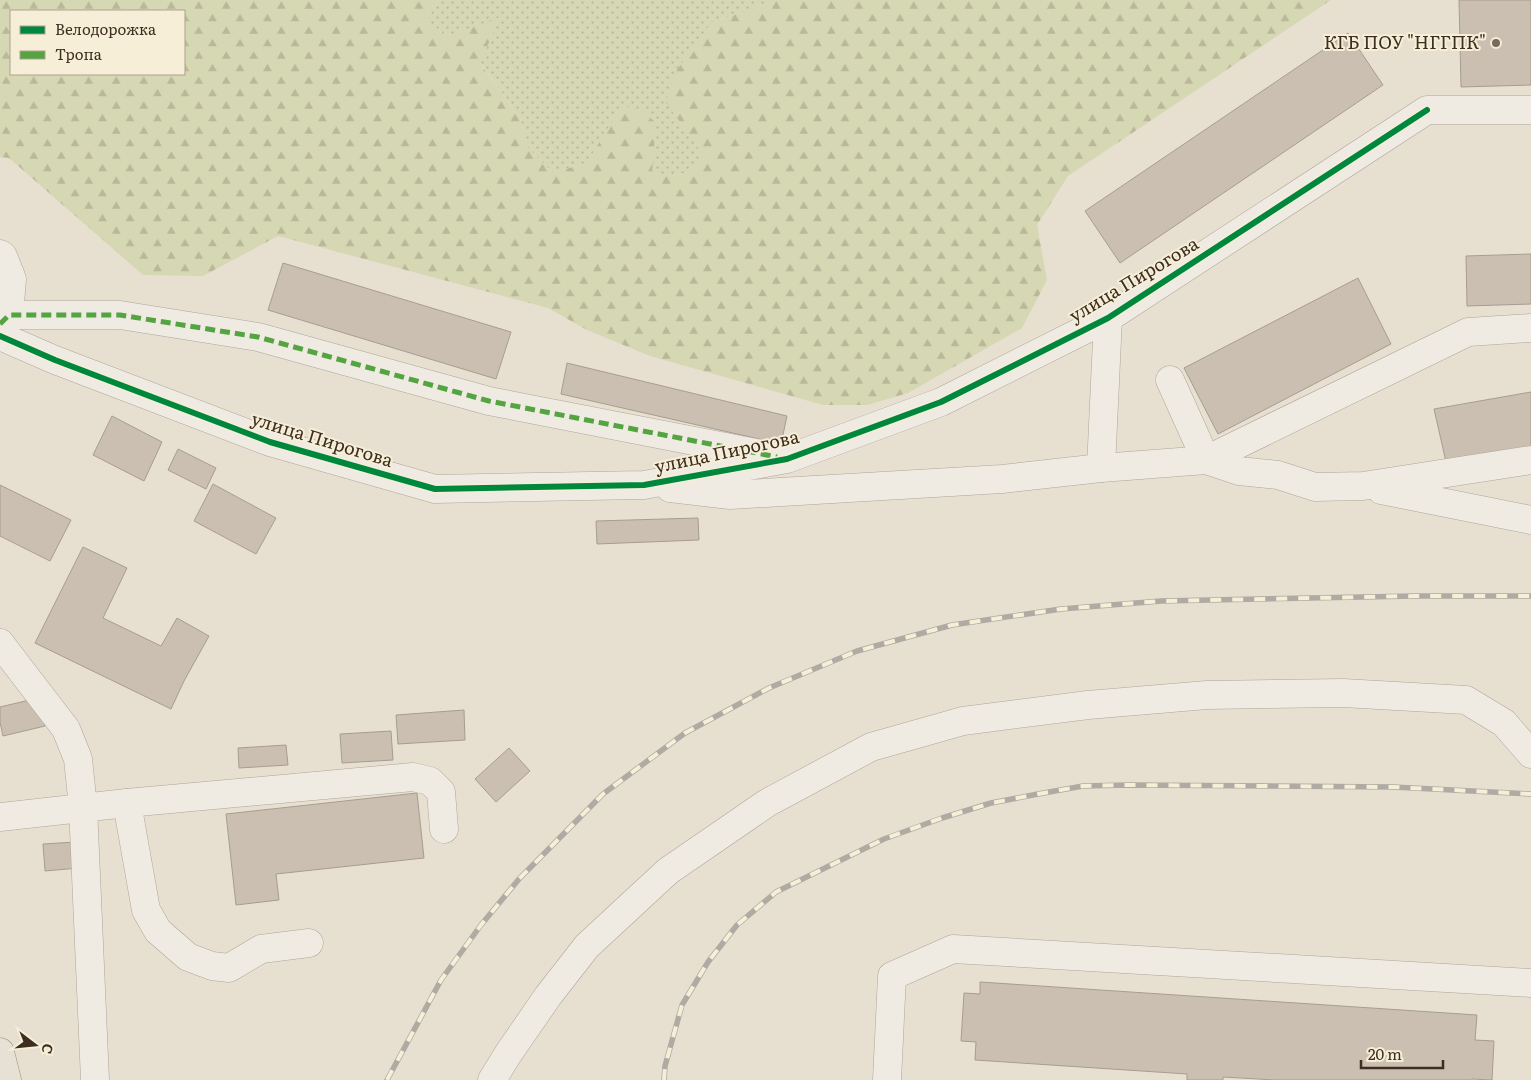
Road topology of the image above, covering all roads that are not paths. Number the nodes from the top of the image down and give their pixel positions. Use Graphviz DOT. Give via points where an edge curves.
graph roads {
  1 [pos="1531,110"];
  2 [pos="0,254"];
  3 [pos="1108,318"];
  4 [pos="2,322"];
  5 [pos="1531,328"];
  6 [pos="1170,380"];
  7 [pos="787,459"];
  8 [pos="1206,460"];
  9 [pos="1531,460"];
  10 [pos="1101,468"];
  11 [pos="644,485"];
  12 [pos="1363,486"];
  13 [pos="1531,520"];
  14 [pos="0,643"];
  15 [pos="1531,754"];
  16 [pos="127,803"];
  17 [pos="83,807"];
  18 [pos="0,816"];
  19 [pos="444,829"];
  20 [pos="309,942"];
  21 [pos="1531,983"];
  22 [pos="0,1052"];
  23 [pos="7,1080"];
  24 [pos="95,1080"];
  25 [pos="492,1080"];
  26 [pos="887,1080"];
  1 -- 3 [label="street, улица Пирогова" via="1427,110"];
  2 -- 4 [label="street" via="12,279"];
  3 -- 7 [label="street, улица Пирогова" via="941,402"];
  3 -- 10 [label="street"];
  4 -- 7 [label="street" via="120,315 258,337 489,401"];
  4 -- 11 [label="street, улица Пирогова" via="55,360 270,442 435,489"];
  5 -- 8 [label="street" via="1468,332"];
  6 -- 8 [label="street"];
  7 -- 11 [label="street, улица Пирогова"];
  8 -- 10 [label="street"];
  8 -- 12 [label="street" via="1239,471 1278,476 1315,487"];
  9 -- 12 [label="street"];
  10 -- 11 [label="street" via="1002,479 730,495"];
  12 -- 13 [label="street"];
  14 -- 17 [label="street" via="66,729 78,759"];
  15 -- 25 [label="street" via="1504,723 1466,700 1344,694 1207,694 1088,705 963,721 871,747 767,803 668,871 587,946 548,996"];
  16 -- 17 [label="street"];
  16 -- 19 [label="street" via="413,777 430,781 441,792"];
  16 -- 20 [label="street" via="146,910 158,931 188,956 212,966 229,968 261,949"];
  17 -- 18 [label="street"];
  17 -- 24 [label="street"];
  21 -- 26 [label="street" via="953,949 892,976"];
  22 -- 23 [label="main road"];
}
